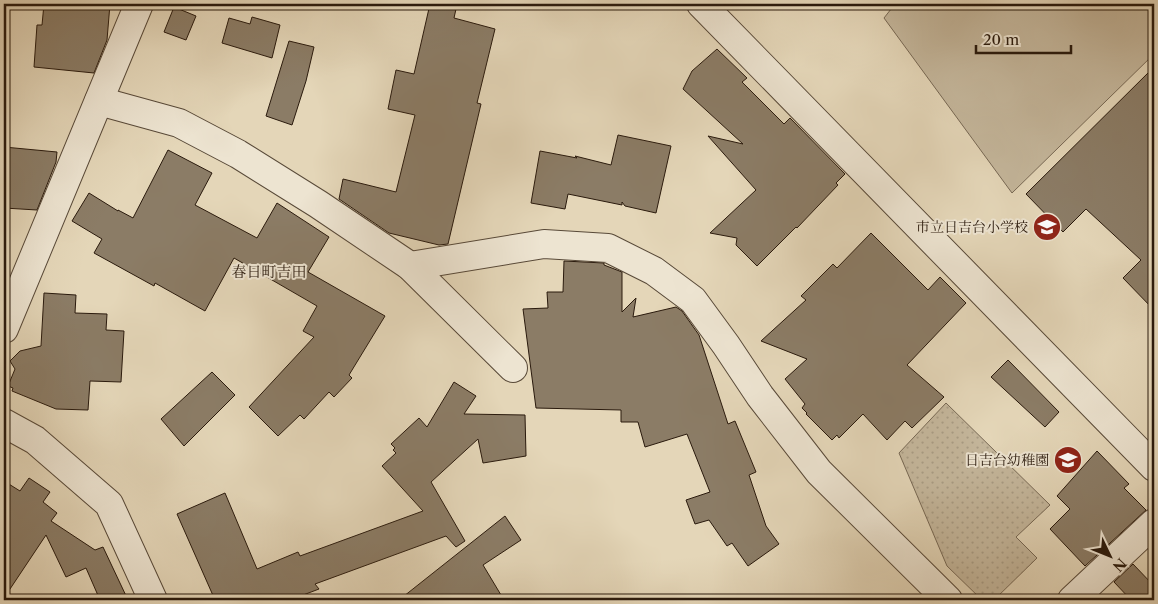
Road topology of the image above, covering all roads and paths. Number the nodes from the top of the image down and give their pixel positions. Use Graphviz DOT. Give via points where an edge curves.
graph roads {
  1 [pos="139,4"];
  2 [pos="702,4"];
  3 [pos="100,102"];
  4 [pos="410,266"];
  5 [pos="4,329"];
  6 [pos="512,368"];
  7 [pos="4,423"];
  8 [pos="1154,468"];
  9 [pos="1154,523"];
  10 [pos="153,600"];
  11 [pos="948,600"];
  12 [pos="1072,600"];
  1 -- 3 [label="street"];
  2 -- 8 [label="street"];
  3 -- 4 [label="street" via="179,123 238,154"];
  3 -- 5 [label="street"];
  4 -- 6 [label="street"];
  4 -- 11 [label="street" via="544,244 608,248 654,271 693,300 760,396 819,472"];
  7 -- 10 [label="street" via="36,440 109,504"];
  9 -- 12 [label="street"];
}
